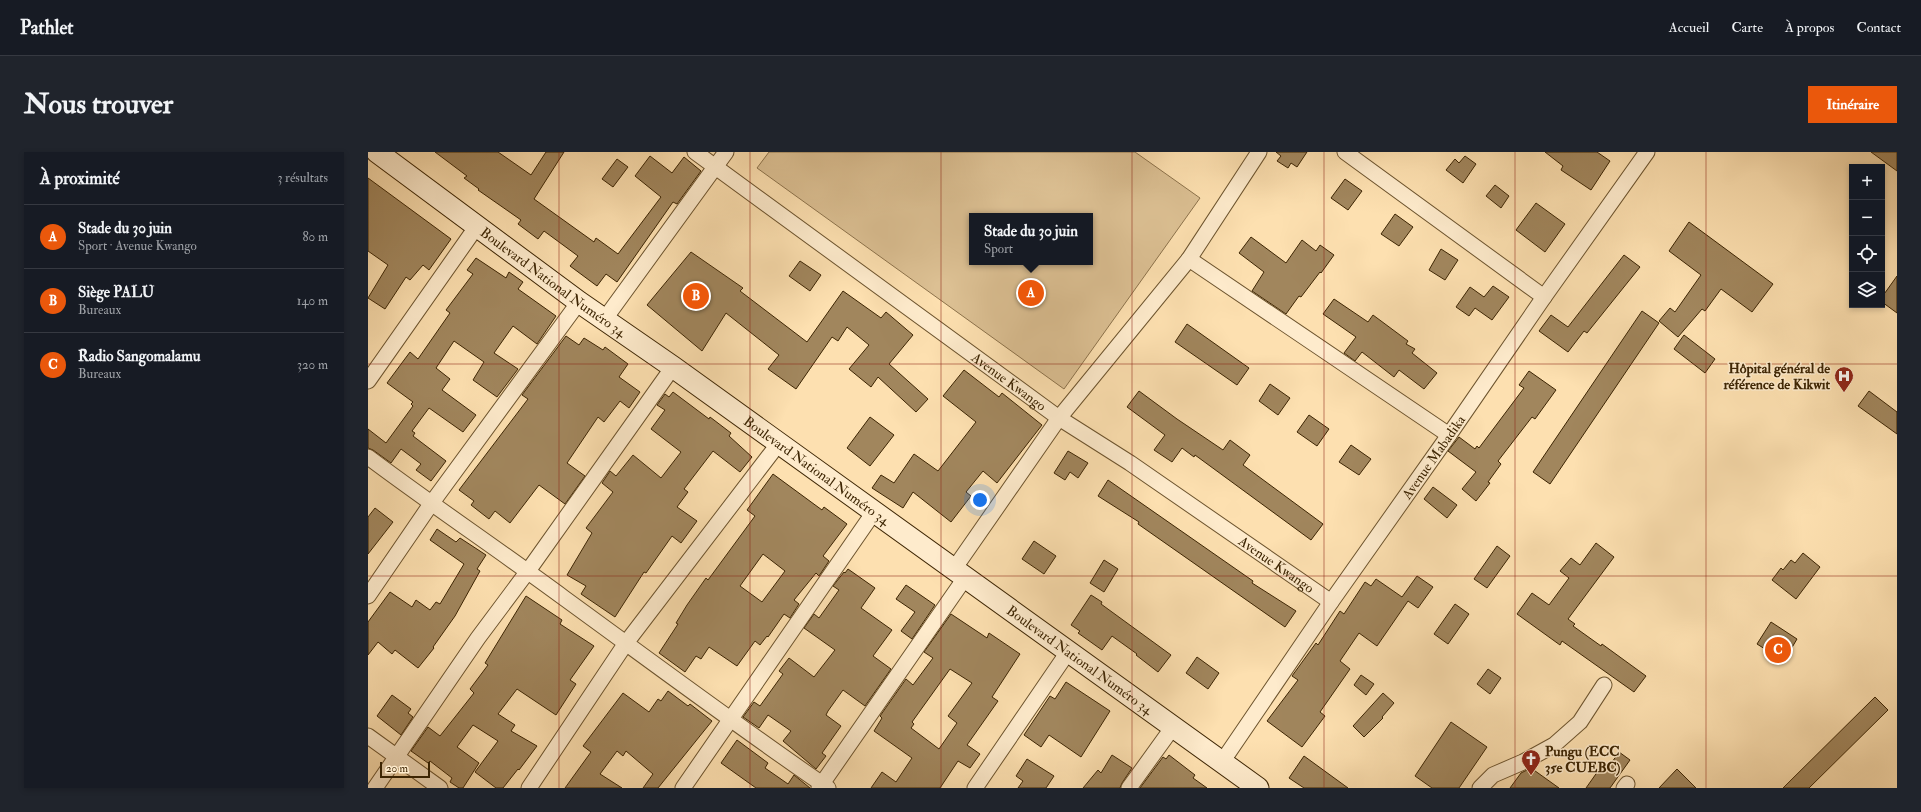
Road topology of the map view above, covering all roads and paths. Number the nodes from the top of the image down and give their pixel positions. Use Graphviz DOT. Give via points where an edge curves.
graph roads {
  1 [pos="372,152"];
  2 [pos="376,152"];
  3 [pos="695,152"];
  4 [pos="726,152"];
  5 [pos="1259,152"];
  6 [pos="1345,152"];
  7 [pos="1647,152"];
  8 [pos="368,158"];
  9 [pos="716,167"];
  10 [pos="477,226"];
  11 [pos="1189,258"];
  12 [pos="1544,296"];
  13 [pos="579,302"];
  14 [pos="604,320"];
  15 [pos="673,367"];
  16 [pos="368,381"];
  17 [pos="1059,418"];
  18 [pos="1449,435"];
  19 [pos="778,443"];
  20 [pos="368,457"];
  21 [pos="431,504"];
  22 [pos="874,512"];
  23 [pos="528,571"];
  24 [pos="960,574"];
  25 [pos="368,596"];
  26 [pos="1330,602"];
  27 [pos="626,643"];
  28 [pos="1068,652"];
  29 [pos="1604,685"];
  30 [pos="731,720"];
  31 [pos="1172,727"];
  32 [pos="368,736"];
  33 [pos="397,756"];
  34 [pos="1222,762"];
  35 [pos="823,787"];
  36 [pos="375,788"];
  37 [pos="440,788"];
  38 [pos="529,788"];
  39 [pos="683,788"];
  40 [pos="975,788"];
  41 [pos="1129,788"];
  42 [pos="1258,788"];
  43 [pos="1480,788"];
  1 -- 8 [label="street"];
  2 -- 10 [label="main road, Boulevard National Numéro 34"];
  3 -- 9 [label="street, Avenue Kwango"];
  4 -- 9 [label="street"];
  5 -- 11 [label="street"];
  6 -- 12 [label="street"];
  7 -- 12 [label="street, Avenue Mabadika"];
  9 -- 14 [label="street"];
  9 -- 17 [label="street, Avenue Kwango"];
  10 -- 13 [label="main road, Boulevard National Numéro 34"];
  10 -- 16 [label="street"];
  11 -- 17 [label="street"];
  11 -- 18 [label="street"];
  12 -- 18 [label="street, Avenue Mabadika"];
  13 -- 14 [label="main road, Boulevard National Numéro 34"];
  13 -- 21 [label="street"];
  14 -- 15 [label="main road, Boulevard National Numéro 34"];
  15 -- 19 [label="main road, Boulevard National Numéro 34"];
  15 -- 23 [label="street"];
  17 -- 24 [label="street"];
  17 -- 26 [label="street, Avenue Kwango" via="1130,463"];
  18 -- 26 [label="street, Avenue Mabadika"];
  19 -- 22 [label="main road, Boulevard National Numéro 34"];
  19 -- 27 [label="street"];
  20 -- 21 [label="street"];
  21 -- 23 [label="street"];
  21 -- 25 [label="street"];
  22 -- 24 [label="main road, Boulevard National Numéro 34"];
  22 -- 30 [label="street"];
  23 -- 27 [label="street"];
  23 -- 33 [label="street" via="478,638"];
  24 -- 28 [label="main road, Boulevard National Numéro 34"];
  24 -- 35 [label="street"];
  26 -- 34 [label="street, Avenue Mabadika"];
  27 -- 30 [label="street"];
  27 -- 38 [label="street"];
  28 -- 31 [label="main road, Boulevard National Numéro 34"];
  28 -- 40 [label="street"];
  29 -- 43 [label="street" via="1580,722 1554,745 1493,775"];
  30 -- 35 [label="street"];
  30 -- 39 [label="street"];
  31 -- 34 [label="main road, Boulevard National Numéro 34"];
  31 -- 41 [label="street"];
  32 -- 33 [label="street"];
  33 -- 36 [label="street"];
  33 -- 37 [label="street"];
  34 -- 42 [label="main road, Boulevard National Numéro 34"];
}
